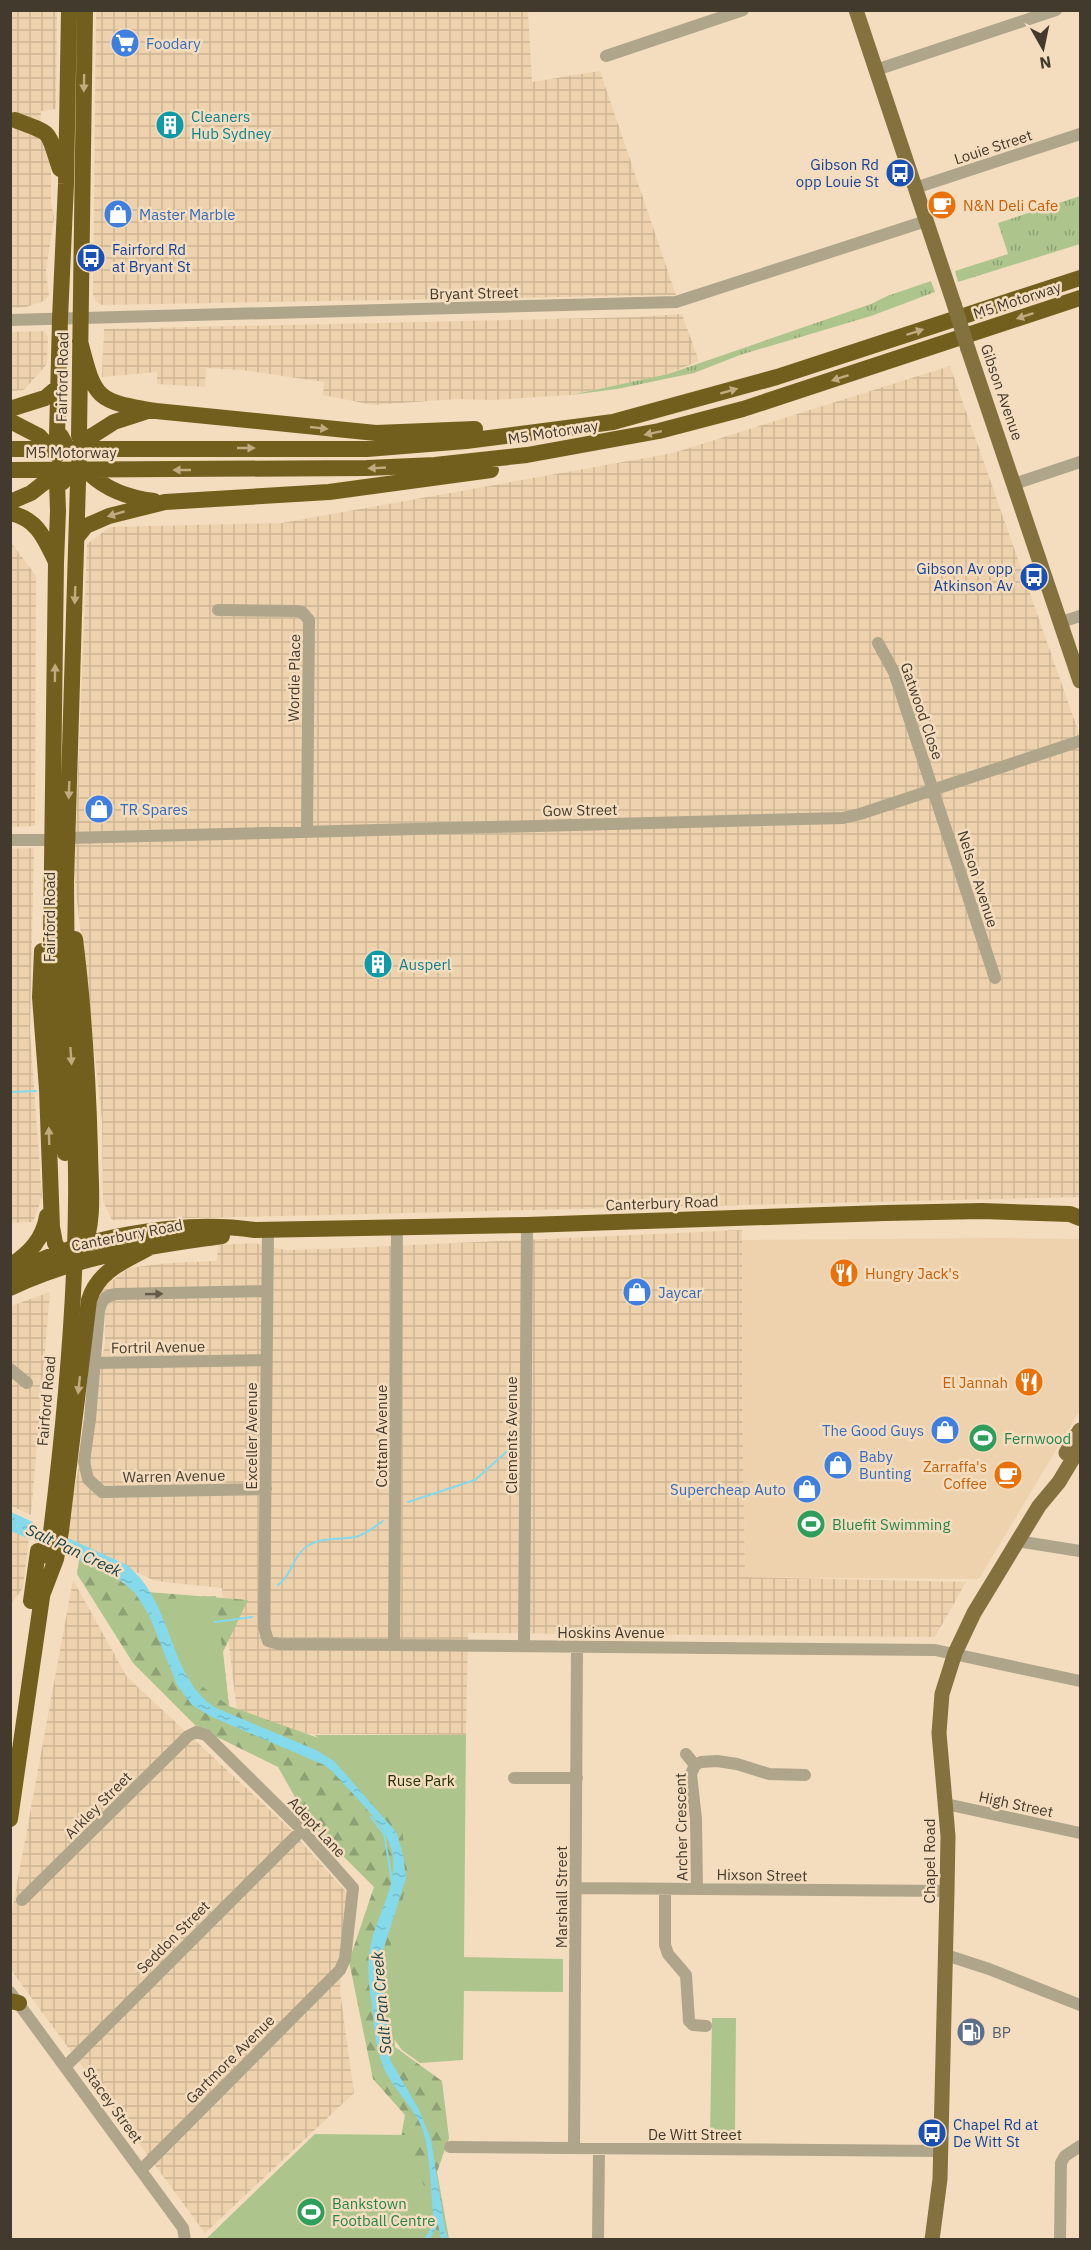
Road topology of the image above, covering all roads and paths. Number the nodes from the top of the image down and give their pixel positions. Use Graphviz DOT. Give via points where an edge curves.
graph roads {
  1 [pos="69,10"];
  2 [pos="85,10"];
  3 [pos="743,10"];
  4 [pos="856,10"];
  5 [pos="1056,10"];
  6 [pos="606,56"];
  7 [pos="876,70"];
  8 [pos="15,120"];
  9 [pos="1080,134"];
  10 [pos="66,184"];
  11 [pos="915,188"];
  12 [pos="926,221"];
  13 [pos="1080,278"];
  14 [pos="1080,297"];
  15 [pos="70,318"];
  16 [pos="10,320"];
  17 [pos="80,341"];
  18 [pos="58,387"];
  19 [pos="673,406"];
  20 [pos="10,409"];
  21 [pos="156,411"];
  22 [pos="10,422"];
  23 [pos="629,438"];
  24 [pos="10,449"];
  25 [pos="68,459"];
  26 [pos="1080,462"];
  27 [pos="10,470"];
  28 [pos="1014,484"];
  29 [pos="10,502"];
  30 [pos="165,502"];
  31 [pos="10,513"];
  32 [pos="77,537"];
  33 [pos="56,563"];
  34 [pos="218,609"];
  35 [pos="1080,616"];
  36 [pos="1061,622"];
  37 [pos="878,643"];
  38 [pos="1080,681"];
  39 [pos="1080,741"];
  40 [pos="933,790"];
  41 [pos="307,831"];
  42 [pos="60,839"];
  43 [pos="10,840"];
  44 [pos="66,882"];
  45 [pos="51,913"];
  46 [pos="995,978"];
  47 [pos="60,998"];
  48 [pos="90,1180"];
  49 [pos="50,1195"];
  50 [pos="1077,1214"];
  51 [pos="527,1225"];
  52 [pos="398,1227"];
  53 [pos="262,1230"];
  54 [pos="121,1236"];
  55 [pos="86,1244"];
  56 [pos="149,1248"];
  57 [pos="68,1260"];
  58 [pos="10,1266"];
  59 [pos="10,1276"];
  60 [pos="10,1288"];
  61 [pos="267,1291"];
  62 [pos="266,1360"];
  63 [pos="95,1363"];
  64 [pos="10,1369"];
  65 [pos="27,1383"];
  66 [pos="1080,1430"];
  67 [pos="1080,1447"];
  68 [pos="88,1479"];
  69 [pos="266,1489"];
  70 [pos="1039,1506"];
  71 [pos="1017,1540"];
  72 [pos="1080,1551"];
  73 [pos="47,1556"];
  74 [pos="268,1641"];
  75 [pos="394,1646"];
  76 [pos="524,1646"];
  77 [pos="577,1647"];
  78 [pos="955,1653"];
  79 [pos="1080,1681"];
  80 [pos="196,1732"];
  81 [pos="10,1734"];
  82 [pos="686,1754"];
  83 [pos="695,1765"];
  84 [pos="805,1775"];
  85 [pos="514,1778"];
  86 [pos="576,1778"];
  87 [pos="946,1804"];
  88 [pos="10,1820"];
  89 [pos="302,1830"];
  90 [pos="1080,1833"];
  91 [pos="576,1888"];
  92 [pos="665,1889"];
  93 [pos="697,1889"];
  94 [pos="947,1892"];
  95 [pos="22,1900"];
  96 [pos="946,1955"];
  97 [pos="340,1970"];
  98 [pos="13,1999"];
  99 [pos="1080,2005"];
  100 [pos="706,2026"];
  101 [pos="66,2066"];
  102 [pos="1080,2146"];
  103 [pos="450,2147"];
  104 [pos="574,2148"];
  105 [pos="599,2149"];
  106 [pos="941,2151"];
  107 [pos="141,2170"];
  108 [pos="185,2240"];
  109 [pos="598,2240"];
  110 [pos="932,2240"];
  111 [pos="1060,2240"];
  1 -- 10 [label="highway, Fairford Road"];
  2 -- 15 [label="highway, one-way" via="82,164 75,206"];
  3 -- 6 [label="street"];
  4 -- 7 [label="main road, Gibson Avenue"];
  5 -- 7 [label="street"];
  7 -- 11 [label="main road, Gibson Avenue"];
  8 -- 10 [label="highway" via="44,131 52,139"];
  9 -- 11 [label="street, Louie Street"];
  10 -- 15 [label="highway, Fairford Road"];
  11 -- 12 [label="main road, Gibson Avenue"];
  12 -- 15 [label="street, Bryant Street" via="676,302"];
  12 -- 28 [label="main road, Gibson Avenue, bridge"];
  19 -- 13 [label="highway, M5 Motorway, one-way" via="777,377"];
  14 -- 23 [label="highway, M5 Motorway, one-way" via="766,402"];
  15 -- 16 [label="street, Bryant Street"];
  15 -- 17 [label="highway, Fairford Road"];
  15 -- 18 [label="highway, Fairford Road"];
  15 -- 25 [label="highway"];
  17 -- 21 [label="highway" via="91,381 101,395 114,403"];
  17 -- 25 [label="highway, Fairford Road"];
  18 -- 20 [label="highway" via="45,398"];
  18 -- 25 [label="highway, Fairford Road" via="58,414"];
  21 -- 19 [label="highway, one-way" via="376,433 506,426"];
  24 -- 19 [label="highway, M5 Motorway, one-way" via="367,449 613,422"];
  21 -- 25 [label="highway" via="121,418"];
  22 -- 25 [label="highway, bridge" via="39,436"];
  23 -- 27 [label="highway, M5 Motorway, one-way" via="527,455 401,466"];
  23 -- 30 [label="highway" via="587,452 445,477 329,492"];
  25 -- 29 [label="highway" via="31,493"];
  25 -- 30 [label="highway" via="116,492"];
  25 -- 32 [label="highway, Fairford Road" via="77,509"];
  25 -- 33 [label="highway, Fairford Road" via="58,512"];
  26 -- 28 [label="street"];
  28 -- 36 [label="main road, Gibson Avenue"];
  30 -- 32 [label="highway, one-way" via="103,519 86,526"];
  31 -- 33 [label="highway" via="35,524"];
  32 -- 42 [label="highway, Fairford Road, one-way"];
  42 -- 33 [label="highway, Fairford Road, one-way"];
  34 -- 41 [label="street, Wordie Place" via="297,610 309,620"];
  35 -- 36 [label="street"];
  36 -- 38 [label="main road, Gibson Avenue"];
  37 -- 40 [label="street, Gatwood Close" via="894,672"];
  39 -- 40 [label="street, Gow Street"];
  40 -- 41 [label="street, Gow Street" via="843,818"];
  40 -- 46 [label="street, Nelson Avenue"];
  41 -- 42 [label="street, Gow Street"];
  42 -- 43 [label="street, Gow Street"];
  42 -- 44 [label="highway, Fairford Road"];
  42 -- 45 [label="highway, Fairford Road"];
  44 -- 47 [label="highway, Fairford Road"];
  44 -- 48 [label="highway" via="86,1056"];
  45 -- 47 [label="highway, Fairford Road"];
  49 -- 45 [label="highway, one-way" via="48,1097 39,997 45,922"];
  47 -- 73 [label="highway, Fairford Road, bridge" via="65,1241"];
  48 -- 54 [label="highway" via="100,1225"];
  48 -- 55 [label="highway"];
  49 -- 57 [label="highway" via="53,1238"];
  49 -- 58 [label="highway" via="40,1239"];
  50 -- 51 [label="highway, Canterbury Road" via="982,1211"];
  51 -- 52 [label="highway, Canterbury Road"];
  51 -- 76 [label="street, Clements Avenue"];
  52 -- 53 [label="highway, Canterbury Road"];
  52 -- 75 [label="street, Cottam Avenue"];
  53 -- 54 [label="highway, Canterbury Road" via="232,1226"];
  53 -- 56 [label="highway, Canterbury Road"];
  53 -- 61 [label="street, Exceller Avenue"];
  54 -- 55 [label="highway, Canterbury Road"];
  55 -- 57 [label="highway, Canterbury Road"];
  56 -- 57 [label="highway, Canterbury Road"];
  56 -- 73 [label="highway, one-way" via="113,1268 98,1281 89,1300 75,1427"];
  57 -- 59 [label="highway, Canterbury Road"];
  57 -- 60 [label="highway, Canterbury Road"];
  61 -- 62 [label="street, Exceller Avenue"];
  63 -- 61 [label="street, one-way" via="100,1306 110,1295"];
  62 -- 63 [label="street, Fortril Avenue"];
  62 -- 69 [label="street, Exceller Avenue"];
  63 -- 68 [label="street, Fortril Avenue" via="84,1462"];
  64 -- 65 [label="street"];
  66 -- 70 [label="main road, Chapel Road"];
  67 -- 70 [label="main road, Chapel Road"];
  68 -- 69 [label="street, Warren Avenue" via="108,1493"];
  69 -- 74 [label="street, Exceller Avenue" via="264,1627"];
  70 -- 71 [label="main road, Chapel Road"];
  71 -- 72 [label="street"];
  71 -- 78 [label="main road, Chapel Road"];
  73 -- 81 [label="highway, Fairford Road"];
  73 -- 88 [label="highway, Fairford Road"];
  74 -- 75 [label="street, Hoskins Avenue"];
  75 -- 76 [label="street, Hoskins Avenue"];
  76 -- 77 [label="street, Hoskins Avenue"];
  77 -- 78 [label="street, Hoskins Avenue" via="919,1649"];
  77 -- 86 [label="street, Marshall Street"];
  78 -- 79 [label="street, Hoskins Avenue"];
  78 -- 87 [label="main road, Chapel Road" via="944,1685 940,1718"];
  80 -- 89 [label="street, Adept Lane" via="206,1736"];
  80 -- 95 [label="street, Arkley Street"];
  82 -- 83 [label="street, Archer Crescent"];
  83 -- 84 [label="street, Archer Crescent" via="717,1761 770,1774"];
  83 -- 93 [label="street, Archer Crescent" via="691,1774"];
  85 -- 86 [label="street"];
  86 -- 91 [label="street, Marshall Street"];
  87 -- 90 [label="street, High Street"];
  87 -- 94 [label="main road, Chapel Road"];
  89 -- 97 [label="street, Adept Lane" via="353,1888 345,1959"];
  89 -- 101 [label="street, Seddon Street"];
  91 -- 92 [label="street, Hixson Street"];
  91 -- 104 [label="street, Marshall Street"];
  92 -- 93 [label="street, Hixson Street"];
  92 -- 100 [label="street" via="666,1949 686,1975 689,2021"];
  93 -- 94 [label="street, Hixson Street"];
  94 -- 96 [label="main road, Chapel Road"];
  96 -- 99 [label="street"];
  96 -- 106 [label="main road, Chapel Road"];
  97 -- 107 [label="street, Gartmore Avenue"];
  98 -- 101 [label="street, Stacey Street"];
  101 -- 107 [label="street, Stacey Street"];
  102 -- 111 [label="street" via="1061,2163"];
  103 -- 104 [label="street, De Witt Street"];
  104 -- 105 [label="street, De Witt Street"];
  105 -- 106 [label="street, De Witt Street"];
  105 -- 109 [label="street"];
  106 -- 110 [label="main road, Chapel Road"];
  107 -- 108 [label="street, Stacey Street" via="183,2229"];
}
